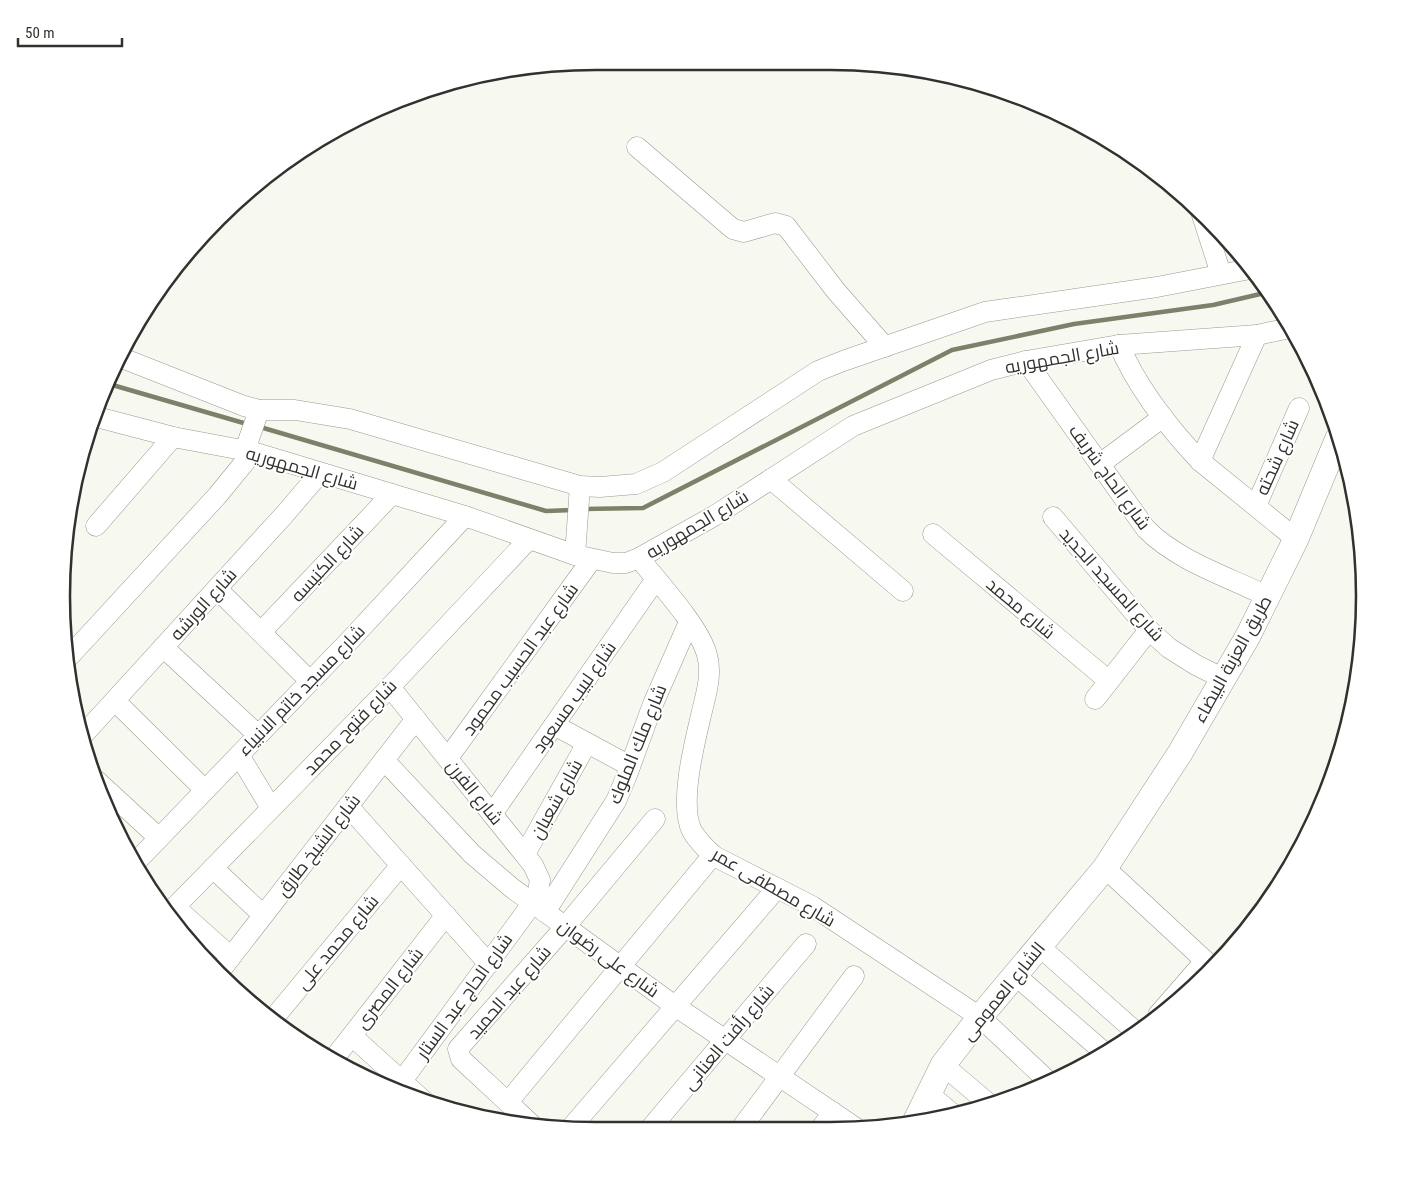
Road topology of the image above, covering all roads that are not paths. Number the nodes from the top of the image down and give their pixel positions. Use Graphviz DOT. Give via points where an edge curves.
graph roads {
  1 [pos="637,147"];
  2 [pos="1208,230"];
  3 [pos="1242,270"];
  4 [pos="1221,274"];
  5 [pos="1284,329"];
  6 [pos="1257,335"];
  7 [pos="1119,345"];
  8 [pos="885,347"];
  9 [pos="126,360"];
  10 [pos="1026,362"];
  11 [pos="1299,408"];
  12 [pos="257,414"];
  13 [pos="1163,417"];
  14 [pos="101,418"];
  15 [pos="173,437"];
  16 [pos="1334,447"];
  17 [pos="249,448"];
  18 [pos="1200,460"];
  19 [pos="1100,464"];
  20 [pos="320,473"];
  21 [pos="771,478"];
  22 [pos="579,493"];
  23 [pos="392,494"];
  24 [pos="1256,506"];
  25 [pos="465,516"];
  26 [pos="1053,517"];
  27 [pos="96,526"];
  28 [pos="933,534"];
  29 [pos="529,539"];
  30 [pos="1296,539"];
  31 [pos="582,550"];
  32 [pos="639,558"];
  33 [pos="656,579"];
  34 [pos="217,589"];
  35 [pos="903,591"];
  36 [pos="1267,596"];
  37 [pos="689,622"];
  38 [pos="1149,630"];
  39 [pos="261,632"];
  40 [pos="163,647"];
  41 [pos="73,652"];
  42 [pos="1224,679"];
  43 [pos="310,680"];
  44 [pos="1109,681"];
  45 [pos="390,687"];
  46 [pos="1095,699"];
  47 [pos="115,701"];
  48 [pos="416,719"];
  49 [pos="554,725"];
  50 [pos="88,730"];
  51 [pos="258,735"];
  52 [pos="587,743"];
  53 [pos="239,755"];
  54 [pos="448,758"];
  55 [pos="384,760"];
  56 [pos="630,766"];
  57 [pos="205,790"];
  58 [pos="108,791"];
  59 [pos="348,806"];
  60 [pos="271,808"];
  61 [pos="492,814"];
  62 [pos="655,819"];
  63 [pos="159,838"];
  64 [pos="525,854"];
  65 [pos="713,855"];
  66 [pos="139,858"];
  67 [pos="401,865"];
  68 [pos="213,868"];
  69 [pos="1104,868"];
  70 [pos="777,888"];
  71 [pos="174,908"];
  72 [pos="539,908"];
  73 [pos="446,915"];
  74 [pos="263,916"];
  75 [pos="184,923"];
  76 [pos="565,927"];
  77 [pos="806,944"];
  78 [pos="1039,946"];
  79 [pos="1207,963"];
  80 [pos="225,964"];
  81 [pos="489,964"];
  82 [pos="620,967"];
  83 [pos="1015,975"];
  84 [pos="854,976"];
  85 [pos="675,1006"];
  86 [pos="277,1014"];
  87 [pos="980,1017"];
  88 [pos="1130,1027"];
  89 [pos="352,1036"];
  90 [pos="726,1040"];
  91 [pos="1099,1048"];
  92 [pos="337,1054"];
  93 [pos="943,1065"];
  94 [pos="1044,1076"];
  95 [pos="780,1077"];
  96 [pos="397,1083"];
  97 [pos="400,1084"];
  98 [pos="929,1094"];
  99 [pos="983,1099"];
  100 [pos="508,1102"];
  101 [pos="947,1109"];
  102 [pos="833,1112"];
  103 [pos="919,1114"];
  104 [pos="523,1116"];
  105 [pos="576,1121"];
  106 [pos="656,1122"];
  107 [pos="746,1122"];
  108 [pos="826,1122"];
  109 [pos="847,1122"];
  1 -- 8 [label="street" via="733,229 744,232 775,223 786,226"];
  2 -- 4 [label="street"];
  3 -- 4 [label="street"];
  4 -- 8 [label="street" via="1157,287 985,312"];
  5 -- 6 [label="street, شارع الجمهوريه"];
  6 -- 7 [label="street, شارع الجمهوريه"];
  6 -- 18 [label="street"];
  7 -- 10 [label="street, شارع الجمهوريه"];
  7 -- 13 [label="street" via="1130,368"];
  8 -- 22 [label="street" via="818,371 663,472 636,484 600,487"];
  9 -- 12 [label="street"];
  10 -- 19 [label="street, شارع الحاج شريف"];
  10 -- 21 [label="street, شارع الجمهوريه" via="991,370 853,426"];
  11 -- 24 [label="street, شارع شحته"];
  12 -- 17 [label="street"];
  12 -- 22 [label="street" via="295,410 350,419"];
  13 -- 18 [label="street"];
  13 -- 19 [label="street"];
  14 -- 15 [label="street, شارع الجمهوريه"];
  15 -- 17 [label="street, شارع الجمهوريه"];
  15 -- 27 [label="street"];
  16 -- 30 [label="main road, طريق العزبة البيضاء"];
  17 -- 20 [label="street, شارع الجمهوريه"];
  17 -- 41 [label="street" via="217,496"];
  18 -- 24 [label="street"];
  19 -- 36 [label="street, شارع الحاج شريف" via="1146,529 1158,540 1186,558"];
  20 -- 23 [label="street, شارع الجمهوريه"];
  20 -- 34 [label="street, شارع الورشه"];
  21 -- 32 [label="street, شارع الجمهوريه" via="714,516"];
  21 -- 35 [label="street"];
  22 -- 31 [label="street"];
  23 -- 25 [label="street, شارع الجمهوريه"];
  23 -- 39 [label="street, شارع الكنيسه"];
  24 -- 30 [label="street"];
  25 -- 29 [label="street, شارع الجمهوريه"];
  25 -- 43 [label="street, شارع مسجد خاتم الانبياء"];
  26 -- 38 [label="street, شارع المسجد الجديد"];
  28 -- 44 [label="street, شارع محمد"];
  29 -- 31 [label="street, شارع الجمهوريه"];
  29 -- 45 [label="street, شارع فتوح محمد"];
  30 -- 36 [label="main road, طريق العزبة البيضاء"];
  31 -- 32 [label="street, شارع الجمهوريه" via="613,563"];
  31 -- 54 [label="street, شارع عبد الحسيب محمود"];
  32 -- 33 [label="street, شارع مصطفى عمر"];
  33 -- 37 [label="street, شارع مصطفى عمر"];
  33 -- 49 [label="street, شارع لبيب مسعود"];
  34 -- 39 [label="street"];
  34 -- 40 [label="street, شارع الورشه"];
  36 -- 42 [label="main road, طريق العزبة البيضاء"];
  37 -- 56 [label="street, شارع ملك الملوك"];
  37 -- 65 [label="street, شارع مصطفى عمر" via="708,655 709,682 689,772 687,812 701,844"];
  38 -- 42 [label="street, شارع المسجد الجديد" via="1169,648"];
  38 -- 44 [label="street"];
  39 -- 43 [label="street"];
  40 -- 47 [label="street, شارع الورشه"];
  40 -- 51 [label="street"];
  42 -- 69 [label="main road, طريق العزبة البيضاء" via="1180,753"];
  43 -- 51 [label="street, شارع مسجد خاتم الانبياء"];
  44 -- 46 [label="street"];
  45 -- 48 [label="street, شارع الفرن"];
  45 -- 60 [label="street, شارع فتوح محمد"];
  47 -- 50 [label="street, شارع الورشه"];
  47 -- 57 [label="street"];
  48 -- 54 [label="street, شارع الفرن"];
  48 -- 55 [label="street, شارع الشيخ طارق"];
  49 -- 52 [label="street"];
  49 -- 61 [label="street, شارع لبيب مسعود"];
  51 -- 53 [label="street, شارع مسجد خاتم الانبياء"];
  52 -- 56 [label="street"];
  52 -- 64 [label="street, شارع شعبان"];
  53 -- 57 [label="street, شارع مسجد خاتم الانبياء"];
  53 -- 60 [label="street"];
  54 -- 61 [label="street, شارع الفرن"];
  55 -- 59 [label="street, شارع الشيخ طارق"];
  55 -- 72 [label="street, شارع على رضوان" via="472,854"];
  56 -- 72 [label="street, شارع ملك الملوك" via="616,801"];
  57 -- 63 [label="street, شارع مسجد خاتم الانبياء"];
  58 -- 63 [label="street"];
  59 -- 67 [label="street, شارع عبد الحميد"];
  59 -- 74 [label="street, شارع الشيخ طارق"];
  60 -- 68 [label="street, شارع فتوح محمد"];
  61 -- 64 [label="street, شارع الفرن"];
  62 -- 76 [label="street, شارع عبد الحميد"];
  63 -- 66 [label="street, شارع مسجد خاتم الانبياء"];
  64 -- 72 [label="street, شارع الفرن" via="538,872"];
  65 -- 70 [label="street, شارع مصطفى عمر"];
  65 -- 82 [label="street"];
  67 -- 73 [label="street, شارع عبد الحميد"];
  67 -- 86 [label="street, شارع محمد على"];
  68 -- 71 [label="street, شارع فتوح محمد"];
  68 -- 74 [label="street"];
  69 -- 78 [label="main road, الشارع العمومى"];
  69 -- 79 [label="street"];
  70 -- 85 [label="street"];
  70 -- 87 [label="street, شارع مصطفى عمر" via="812,906"];
  72 -- 76 [label="street, شارع على رضوان"];
  72 -- 81 [label="street, شارع الحاج عبد الستار"];
  73 -- 81 [label="street, شارع عبد الحميد"];
  73 -- 89 [label="street, شارع المصرى"];
  74 -- 80 [label="street, شارع الشيخ طارق"];
  75 -- 80 [label="street"];
  76 -- 82 [label="street, شارع على رضوان"];
  76 -- 100 [label="street, شارع عبد الحميد" via="458,1049 460,1059"];
  77 -- 90 [label="street, شارع رأفت العنانى"];
  78 -- 83 [label="main road, الشارع العمومى"];
  78 -- 88 [label="street"];
  81 -- 97 [label="street, شارع الحاج عبد الستار"];
  82 -- 85 [label="street, شارع على رضوان"];
  82 -- 100 [label="street"];
  83 -- 87 [label="main road, الشارع العمومى"];
  83 -- 91 [label="street"];
  84 -- 95 [label="street"];
  85 -- 90 [label="street, شارع على رضوان"];
  85 -- 105 [label="street"];
  87 -- 93 [label="main road, الشارع العمومى"];
  87 -- 94 [label="street, شارع مصطفى عمر"];
  89 -- 92 [label="street, شارع المصرى"];
  89 -- 96 [label="street"];
  90 -- 95 [label="street, شارع على رضوان"];
  90 -- 106 [label="street, شارع رأفت العنانى"];
  93 -- 98 [label="main road, الشارع العمومى"];
  93 -- 99 [label="street"];
  95 -- 102 [label="street, شارع على رضوان"];
  95 -- 107 [label="street"];
  98 -- 101 [label="street"];
  98 -- 103 [label="main road, الشارع العمومى"];
  100 -- 104 [label="street"];
  102 -- 108 [label="street"];
  102 -- 109 [label="street, شارع على رضوان"];
}
